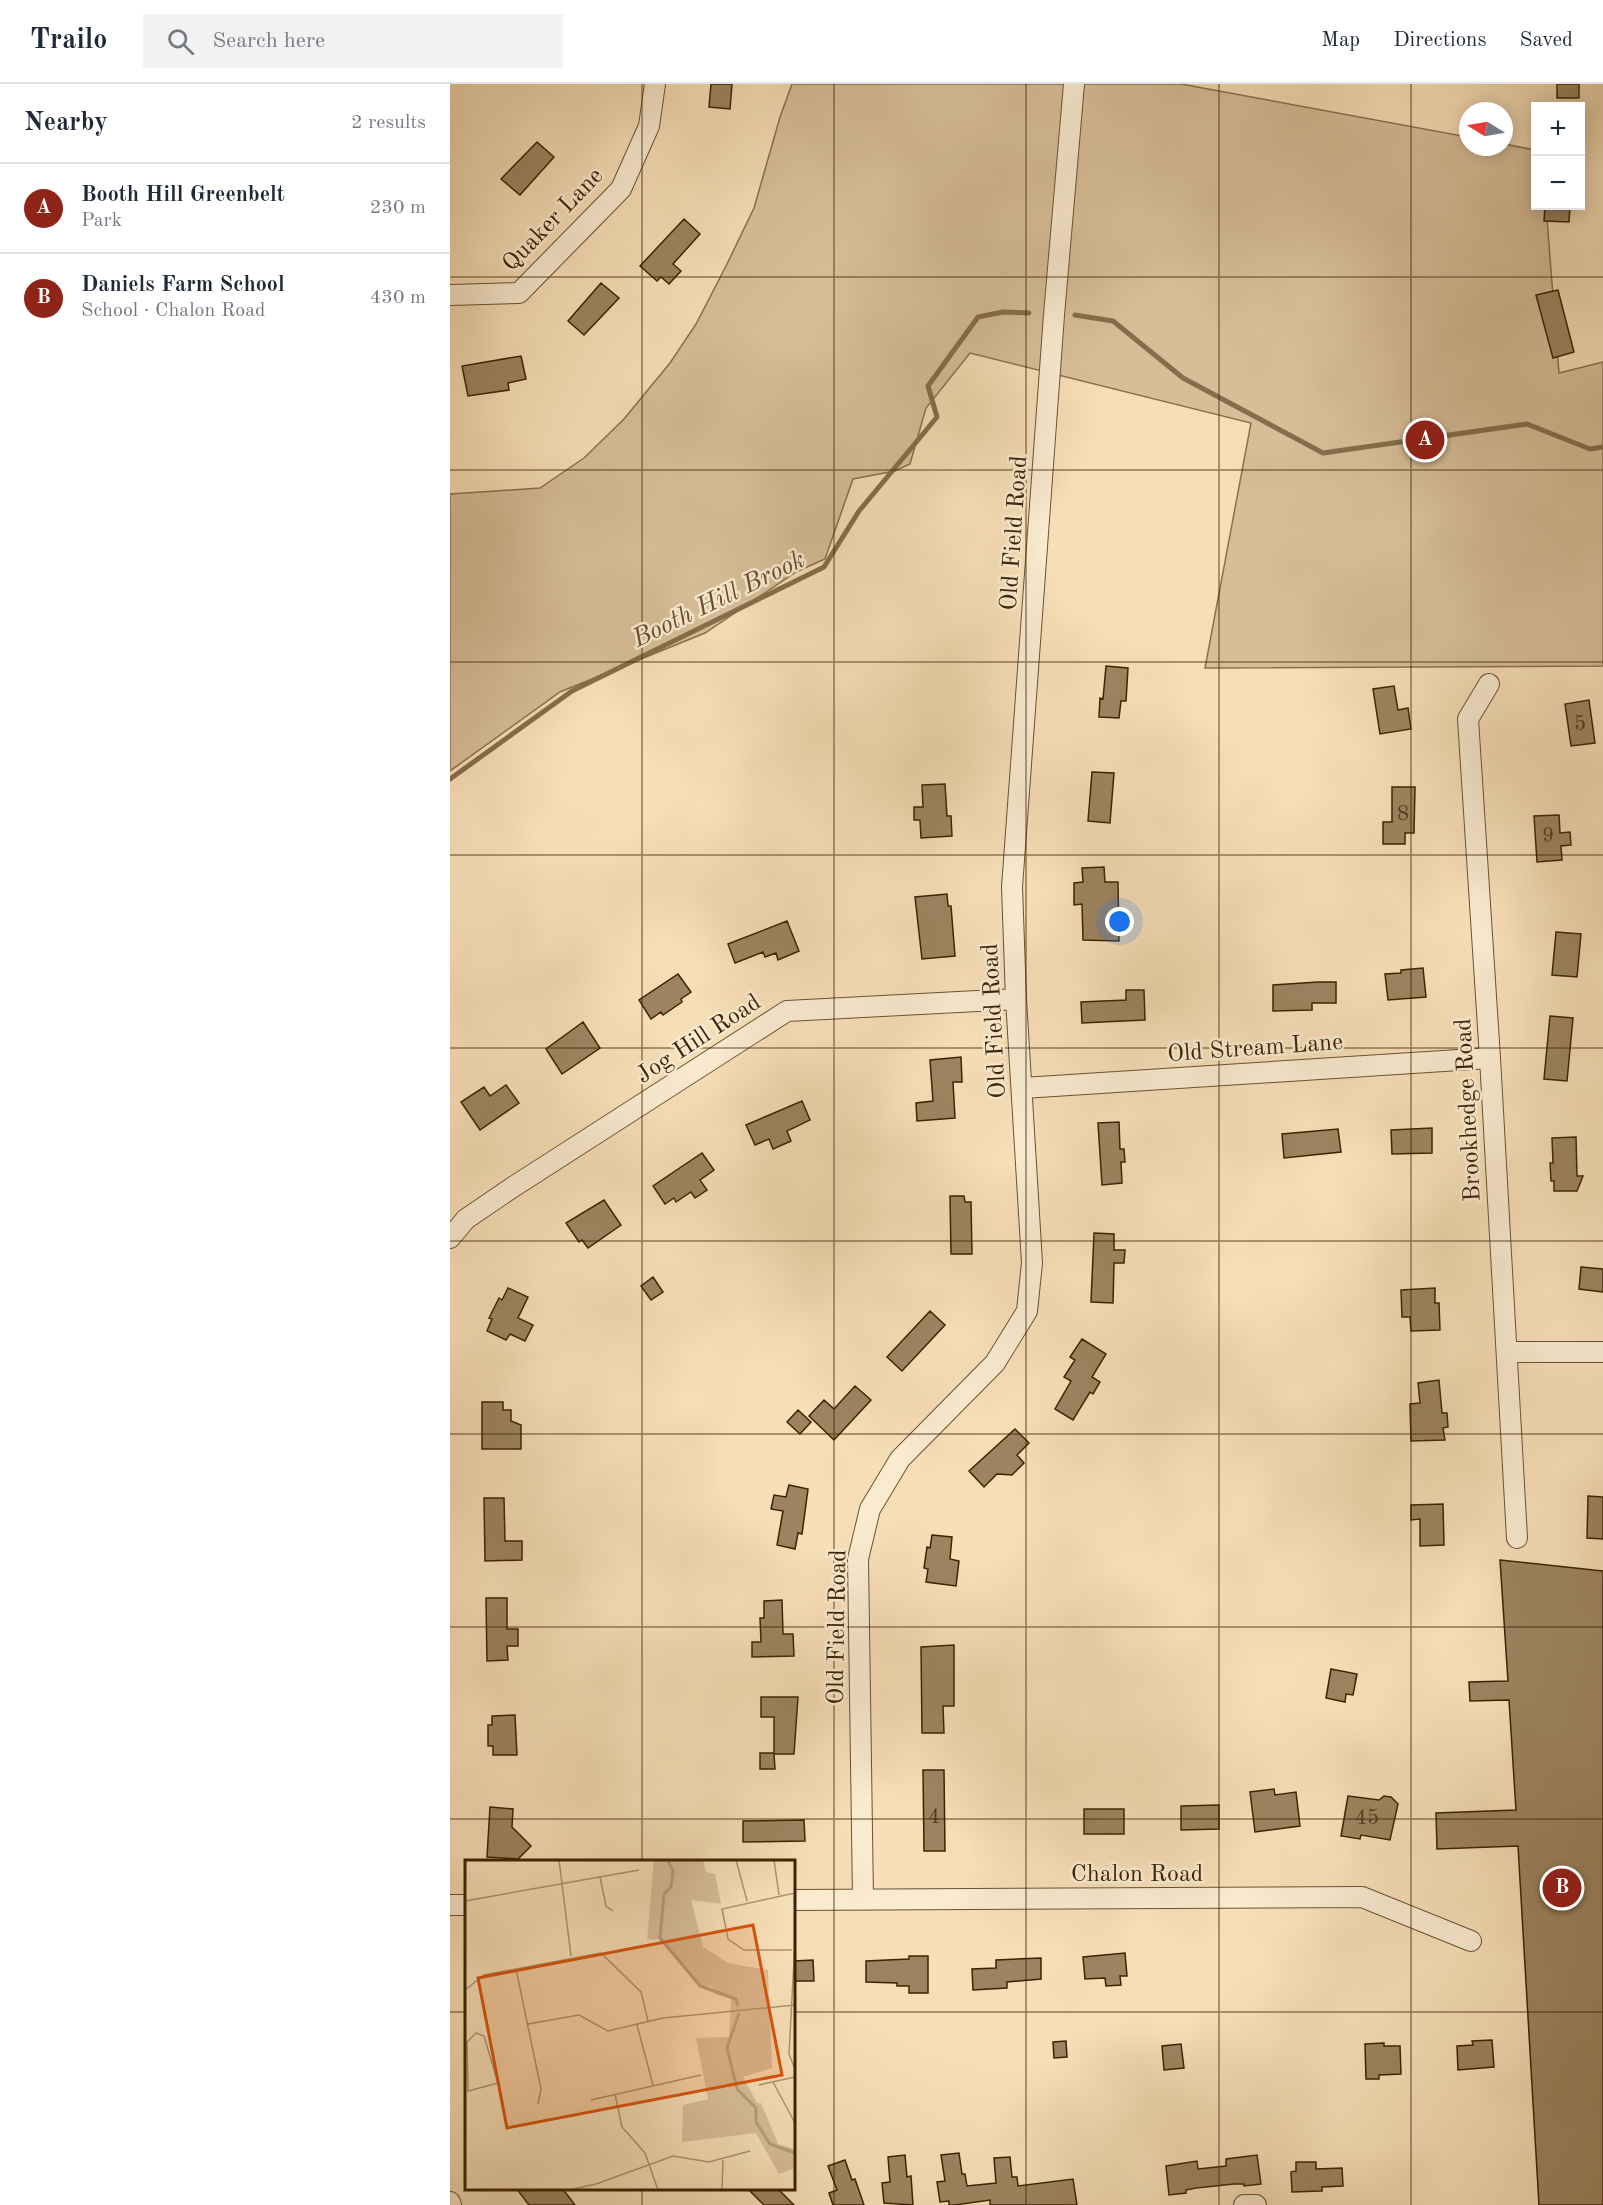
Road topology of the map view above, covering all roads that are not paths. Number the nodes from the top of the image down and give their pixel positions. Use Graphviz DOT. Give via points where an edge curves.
graph roads {
  1 [pos="655,84"];
  2 [pos="1074,84"];
  3 [pos="450,295"];
  4 [pos="1489,684"];
  5 [pos="1016,999"];
  6 [pos="1491,1058"];
  7 [pos="1023,1088"];
  8 [pos="450,1238"];
  9 [pos="1507,1352"];
  10 [pos="1603,1352"];
  11 [pos="1517,1538"];
  12 [pos="863,1899"];
  13 [pos="795,1900"];
  14 [pos="1471,1941"];
  15 [pos="1244,2205"];
  16 [pos="1256,2205"];
  1 -- 3 [label="street, Quaker Lane" via="649,126 621,189 519,293"];
  2 -- 5 [label="street, Old Field Road" via="1012,887"];
  4 -- 6 [label="street, Brookhedge Road" via="1468,719"];
  5 -- 7 [label="street, Old Field Road"];
  5 -- 8 [label="street, Jog Hill Road" via="787,1011 513,1187 466,1219"];
  6 -- 7 [label="street, Old Stream Lane"];
  6 -- 9 [label="street, Brookhedge Road"];
  7 -- 12 [label="street, Old Field Road" via="1032,1263 1027,1311 995,1363 900,1459 870,1509 858,1559"];
  9 -- 10 [label="street"];
  9 -- 11 [label="street, Brookhedge Road"];
  12 -- 13 [label="street, Chalon Road"];
  12 -- 14 [label="street, Chalon Road" via="1362,1897"];
  15 -- 16 [label="street"];
}
